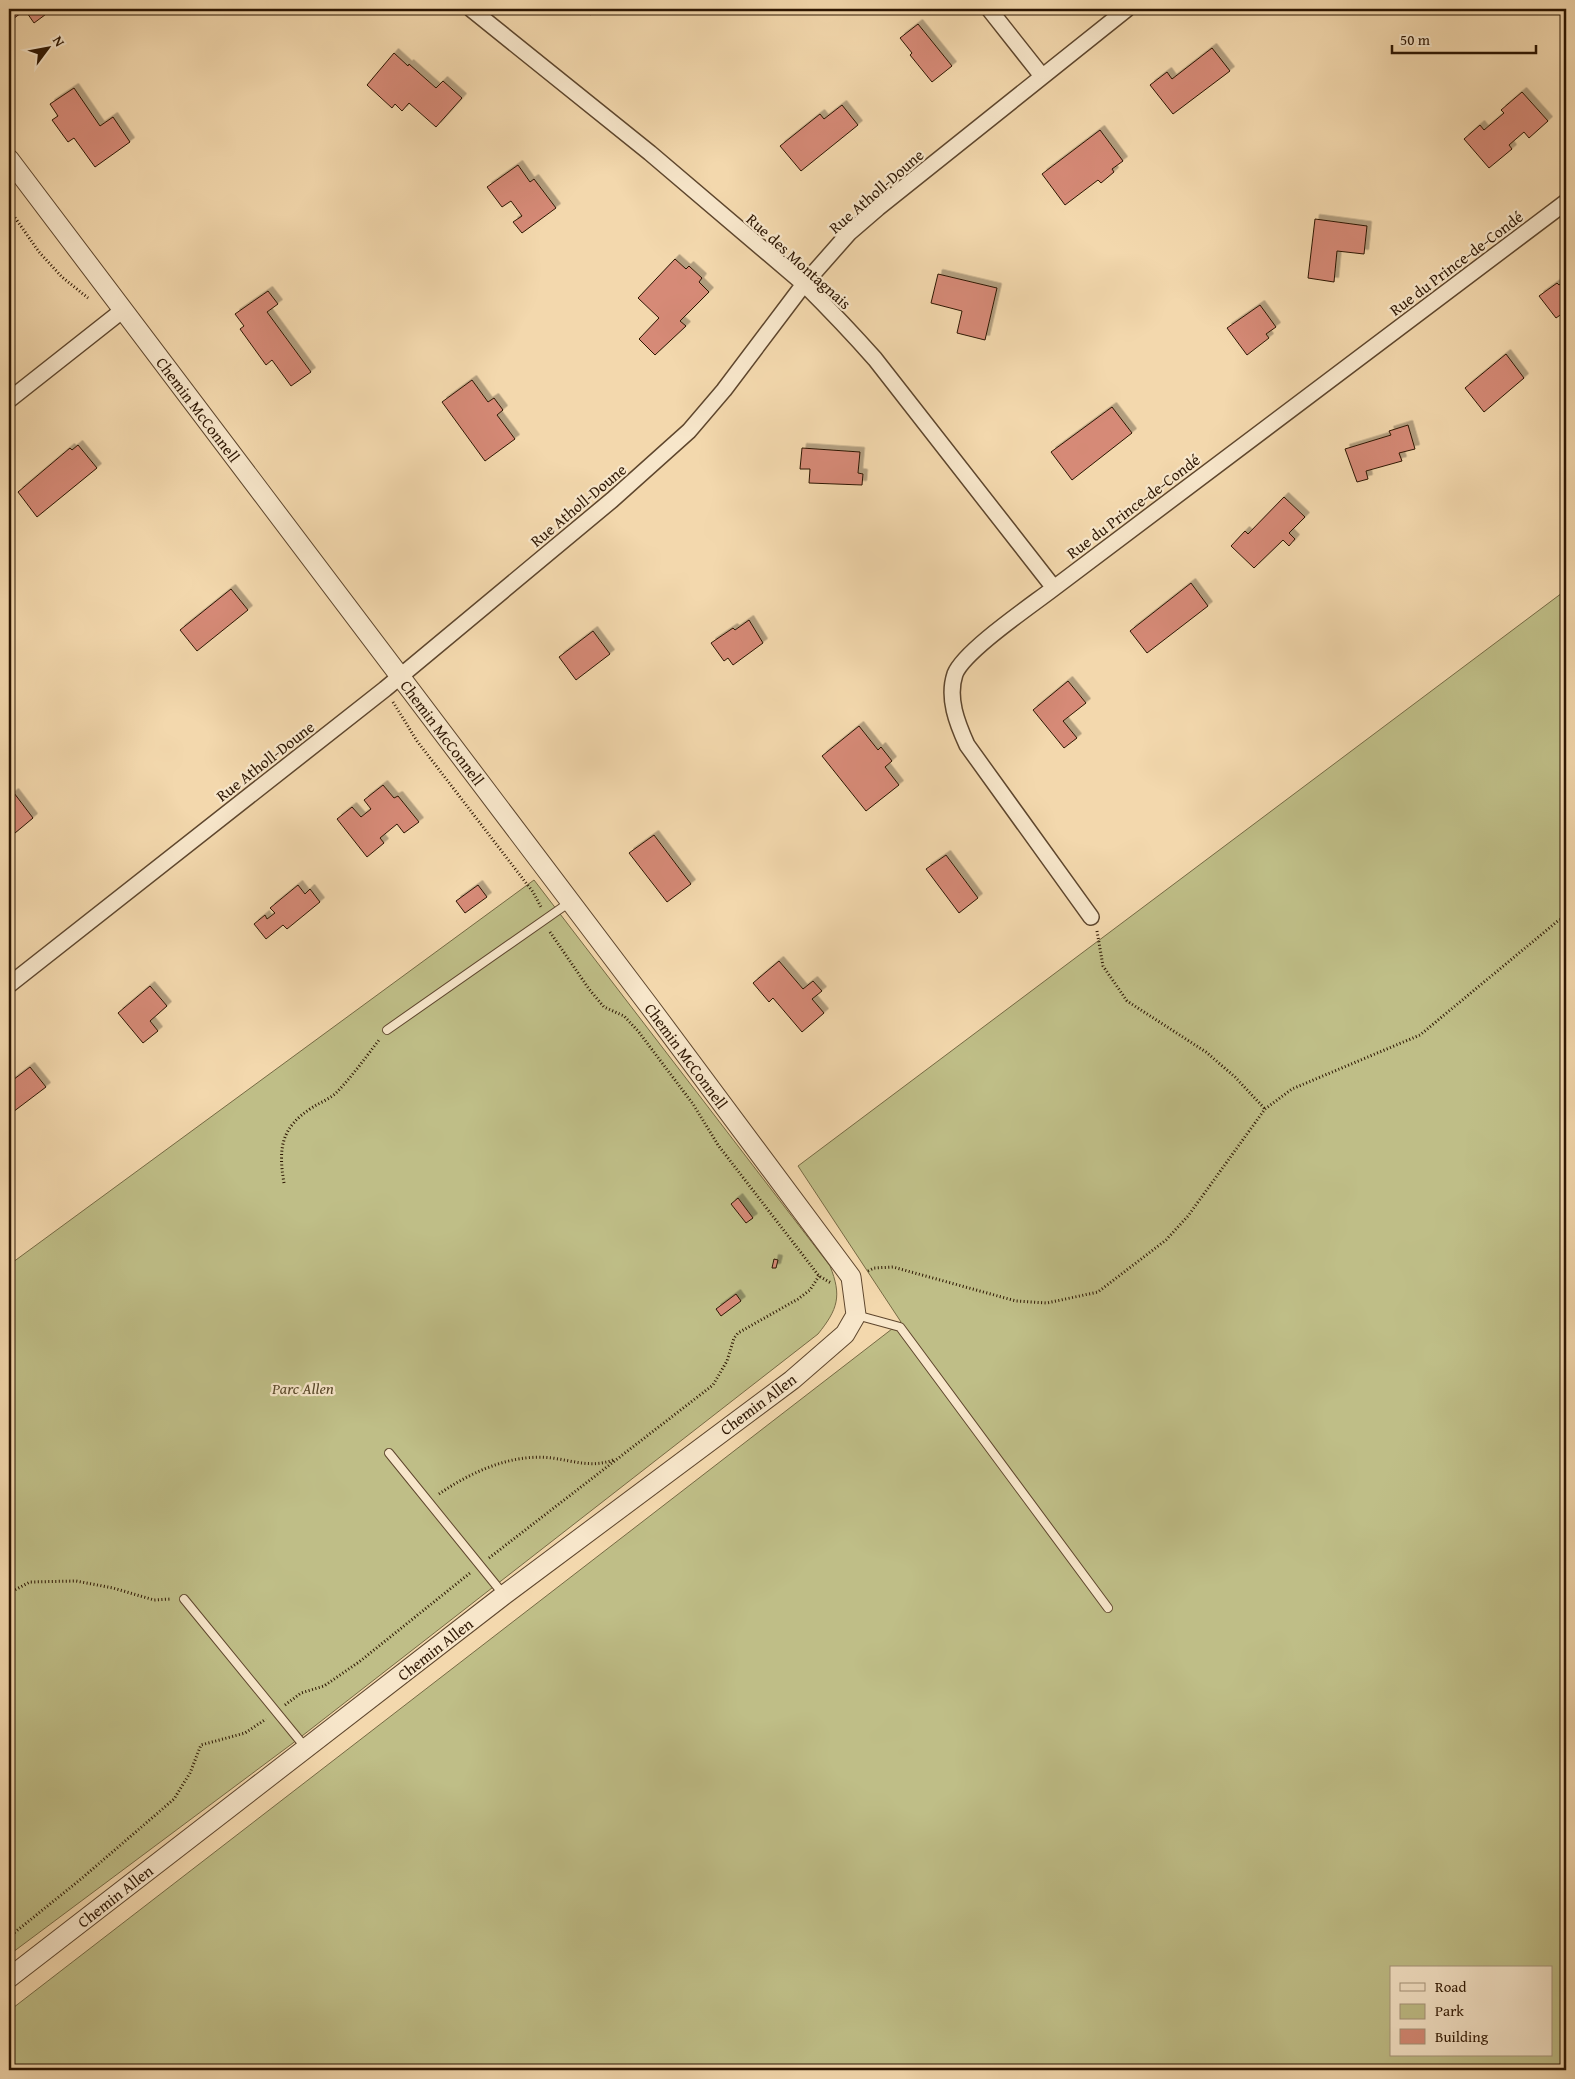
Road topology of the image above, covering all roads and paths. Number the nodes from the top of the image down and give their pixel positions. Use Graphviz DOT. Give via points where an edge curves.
graph roads {
  1 [pos="471,9"];
  2 [pos="989,9"];
  3 [pos="1127,9"];
  4 [pos="1042,76"];
  5 [pos="9,159"];
  6 [pos="1566,202"];
  7 [pos="9,209"];
  8 [pos="804,284"];
  9 [pos="117,316"];
  10 [pos="9,400"];
  11 [pos="1054,588"];
  12 [pos="392,683"];
  13 [pos="570,902"];
  14 [pos="1091,917"];
  15 [pos="1566,918"];
  16 [pos="546,919"];
  17 [pos="9,984"];
  18 [pos="387,1030"];
  19 [pos="1266,1109"];
  20 [pos="284,1183"];
  21 [pos="818,1276"];
  22 [pos="851,1277"];
  23 [pos="856,1315"];
  24 [pos="388,1452"];
  25 [pos="617,1459"];
  26 [pos="428,1502"];
  27 [pos="480,1565"];
  28 [pos="9,1593"];
  29 [pos="504,1595"];
  30 [pos="184,1599"];
  31 [pos="1108,1608"];
  32 [pos="278,1711"];
  33 [pos="307,1749"];
  34 [pos="9,1937"];
  35 [pos="9,1978"];
  1 -- 8 [label="street, Rue des Montagnais"];
  2 -- 4 [label="street"];
  3 -- 4 [label="street, Rue Atholl-Doune"];
  4 -- 8 [label="street, Rue Atholl-Doune" via="878,208 850,233"];
  5 -- 9 [label="street, Chemin McConnell"];
  6 -- 11 [label="street, Rue du Prince-de-Condé"];
  7 -- 9 [label="path" via="39,252 62,277"];
  8 -- 11 [label="street, Rue des Montagnais" via="875,359"];
  8 -- 12 [label="street, Rue Atholl-Doune" via="689,431 612,500"];
  9 -- 10 [label="street"];
  9 -- 12 [label="street, Chemin McConnell"];
  11 -- 14 [label="street, Rue du Prince-de-Condé" via="970,653 956,674 953,694 955,720 966,745"];
  12 -- 13 [label="street, Chemin McConnell"];
  12 -- 16 [label="path" via="417,741 533,892"];
  12 -- 17 [label="street, Rue Atholl-Doune"];
  13 -- 16 [label="lane"];
  13 -- 22 [label="street, Chemin McConnell"];
  14 -- 19 [label="path" via="1098,932 1104,966 1127,1001 1206,1052"];
  15 -- 19 [label="path" via="1420,1035 1292,1089"];
  16 -- 18 [label="lane"];
  16 -- 21 [label="path" via="549,930 589,989 604,1007 624,1016 638,1030 693,1104 718,1145"];
  18 -- 20 [label="path" via="337,1092 292,1124 283,1140 280,1163"];
  19 -- 22 [label="path" via="1188,1216 1166,1240 1098,1292 1047,1303 1016,1301 893,1267 874,1268"];
  21 -- 22 [label="path" via="830,1283"];
  21 -- 25 [label="path" via="810,1290 798,1299 738,1333 713,1385"];
  22 -- 23 [label="street, Chemin McConnell"];
  23 -- 29 [label="street, Chemin Allen" via="844,1334 792,1380"];
  23 -- 31 [label="lane" via="900,1327"];
  24 -- 26 [label="lane"];
  25 -- 26 [label="path" via="587,1464 552,1458 519,1459 455,1484"];
  25 -- 27 [label="path"];
  26 -- 27 [label="lane"];
  27 -- 29 [label="lane"];
  27 -- 32 [label="path" via="359,1662 324,1686 301,1693"];
  28 -- 30 [label="path" via="30,1582 76,1581 154,1600"];
  29 -- 33 [label="street, Chemin Allen"];
  30 -- 32 [label="lane"];
  32 -- 33 [label="lane"];
  32 -- 34 [label="path" via="246,1733 200,1745 190,1773 174,1799"];
  33 -- 35 [label="street, Chemin Allen"];
}
